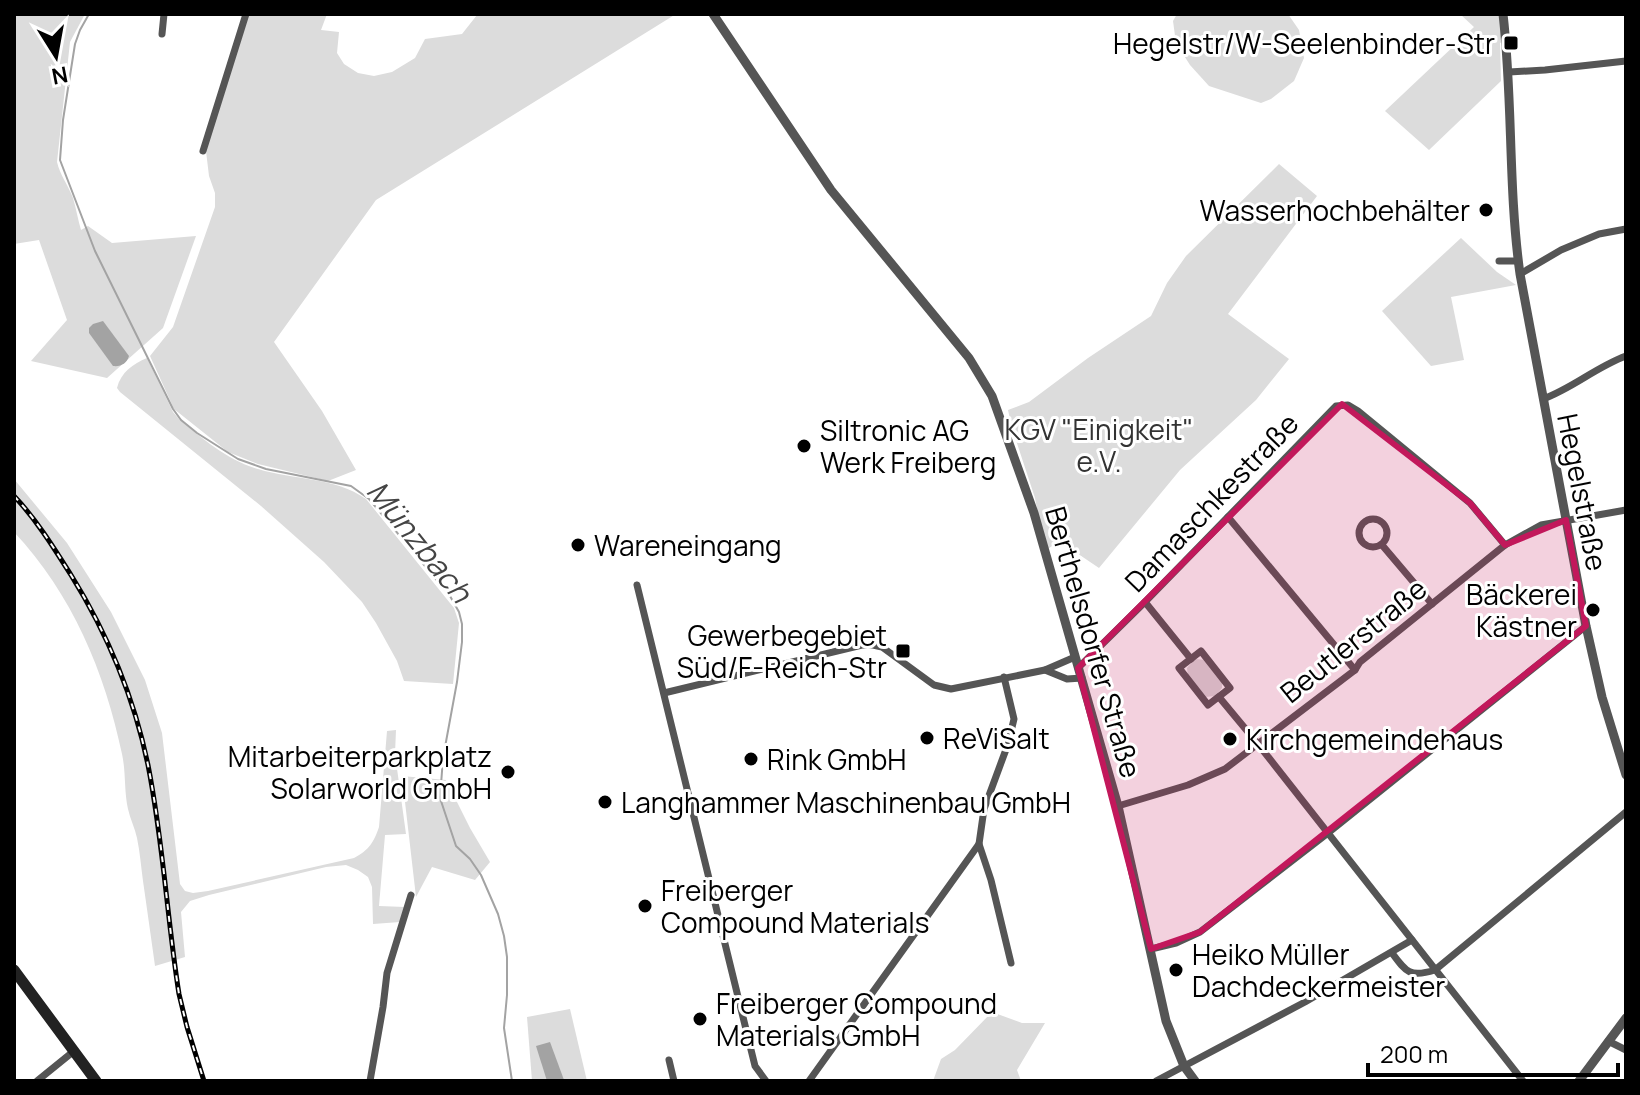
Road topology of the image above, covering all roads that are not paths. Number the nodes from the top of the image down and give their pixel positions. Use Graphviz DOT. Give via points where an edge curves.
graph roads {
  1 [pos="164,14"];
  2 [pos="246,14"];
  3 [pos="713,14"];
  4 [pos="1503,14"];
  5 [pos="162,34"];
  6 [pos="1626,61"];
  7 [pos="1509,72"];
  8 [pos="203,151"];
  9 [pos="1626,229"];
  10 [pos="1499,261"];
  11 [pos="1518,261"];
  12 [pos="1520,274"];
  13 [pos="1626,356"];
  14 [pos="1543,399"];
  15 [pos="1626,510"];
  16 [pos="1228,517"];
  17 [pos="1566,520"];
  18 [pos="1382,545"];
  19 [pos="1505,545"];
  20 [pos="637,585"];
  21 [pos="1145,602"];
  22 [pos="1432,604"];
  23 [pos="1586,626"];
  24 [pos="1075,657"];
  25 [pos="1191,659"];
  26 [pos="1078,668"];
  27 [pos="1045,670"];
  28 [pos="1355,670"];
  29 [pos="1004,677"];
  30 [pos="1082,678"];
  31 [pos="664,693"];
  32 [pos="1219,697"];
  33 [pos="1258,744"];
  34 [pos="1626,775"];
  35 [pos="1118,806"];
  36 [pos="1626,812"];
  37 [pos="1328,833"];
  38 [pos="979,844"];
  39 [pos="411,895"];
  40 [pos="1412,940"];
  41 [pos="1151,949"];
  42 [pos="1392,953"];
  43 [pos="1011,963"];
  44 [pos="14,970"];
  45 [pos="1435,970"];
  46 [pos="1626,1018"];
  47 [pos="1608,1041"];
  48 [pos="1626,1050"];
  49 [pos="74,1051"];
  50 [pos="669,1060"];
  51 [pos="1184,1066"];
  52 [pos="37,1081"];
  53 [pos="96,1081"];
  54 [pos="370,1081"];
  55 [pos="674,1081"];
  56 [pos="766,1081"];
  57 [pos="809,1081"];
  58 [pos="1156,1081"];
  59 [pos="1195,1081"];
  60 [pos="1523,1081"];
  61 [pos="1579,1081"];
  1 -- 5 [label="street"];
  2 -- 8 [label="street"];
  3 -- 24 [label="street, Berthelsdorfer Straße" via="831,190 980,374 1027,491"];
  4 -- 7 [label="street, Hegelstraße"];
  6 -- 7 [label="street"];
  7 -- 11 [label="street, Hegelstraße"];
  9 -- 12 [label="street" via="1561,250"];
  10 -- 11 [label="street"];
  11 -- 12 [label="street, Hegelstraße"];
  12 -- 14 [label="street, Hegelstraße"];
  13 -- 14 [label="street"];
  14 -- 17 [label="street, Hegelstraße"];
  15 -- 17 [label="street, Beutlerstraße"];
  16 -- 19 [label="street, Damaschkestraße" via="1342,404 1358,411 1470,503"];
  16 -- 21 [label="street, Damaschkestraße"];
  16 -- 28 [label="street"];
  17 -- 19 [label="street, Beutlerstraße" via="1541,525"];
  17 -- 23 [label="street, Hegelstraße"];
  18 -- 18 [label="street" via="1362,543 1358,533 1363,522 1384,524"];
  18 -- 22 [label="street"];
  19 -- 22 [label="street, Beutlerstraße"];
  20 -- 31 [label="street"];
  21 -- 25 [label="street"];
  21 -- 26 [label="street, Damaschkestraße"];
  22 -- 28 [label="street, Beutlerstraße"];
  23 -- 34 [label="street, Hegelstraße"];
  23 -- 37 [label="street"];
  24 -- 26 [label="street, Berthelsdorfer Straße"];
  24 -- 27 [label="street"];
  25 -- 32 [label="street" via="1201,651 1230,688"];
  25 -- 32 [label="street" via="1179,668 1208,705"];
  26 -- 30 [label="street, Berthelsdorfer Straße"];
  27 -- 29 [label="street"];
  27 -- 30 [label="street" via="1067,679"];
  28 -- 33 [label="street, Beutlerstraße"];
  29 -- 31 [label="street" via="951,689 934,685 882,647 862,645"];
  29 -- 38 [label="street" via="1014,719 984,809"];
  30 -- 35 [label="street, Berthelsdorfer Straße"];
  31 -- 56 [label="street" via="755,1066"];
  32 -- 33 [label="street"];
  33 -- 35 [label="street, Beutlerstraße" via="1225,769"];
  33 -- 37 [label="street"];
  35 -- 41 [label="street, Berthelsdorfer Straße"];
  36 -- 45 [label="street"];
  37 -- 40 [label="street"];
  37 -- 41 [label="street" via="1200,932"];
  38 -- 43 [label="street"];
  38 -- 57 [label="street"];
  39 -- 54 [label="street" via="387,973"];
  40 -- 42 [label="street"];
  40 -- 45 [label="street"];
  41 -- 51 [label="street, Berthelsdorfer Straße" via="1166,1021"];
  42 -- 45 [label="street" via="1410,973"];
  42 -- 51 [label="street"];
  44 -- 49 [label="main road"];
  45 -- 60 [label="street"];
  46 -- 47 [label="street"];
  47 -- 48 [label="street"];
  47 -- 61 [label="street"];
  49 -- 52 [label="street"];
  49 -- 53 [label="main road"];
  50 -- 55 [label="street"];
  51 -- 58 [label="street"];
  51 -- 59 [label="street, Berthelsdorfer Straße"];
}
